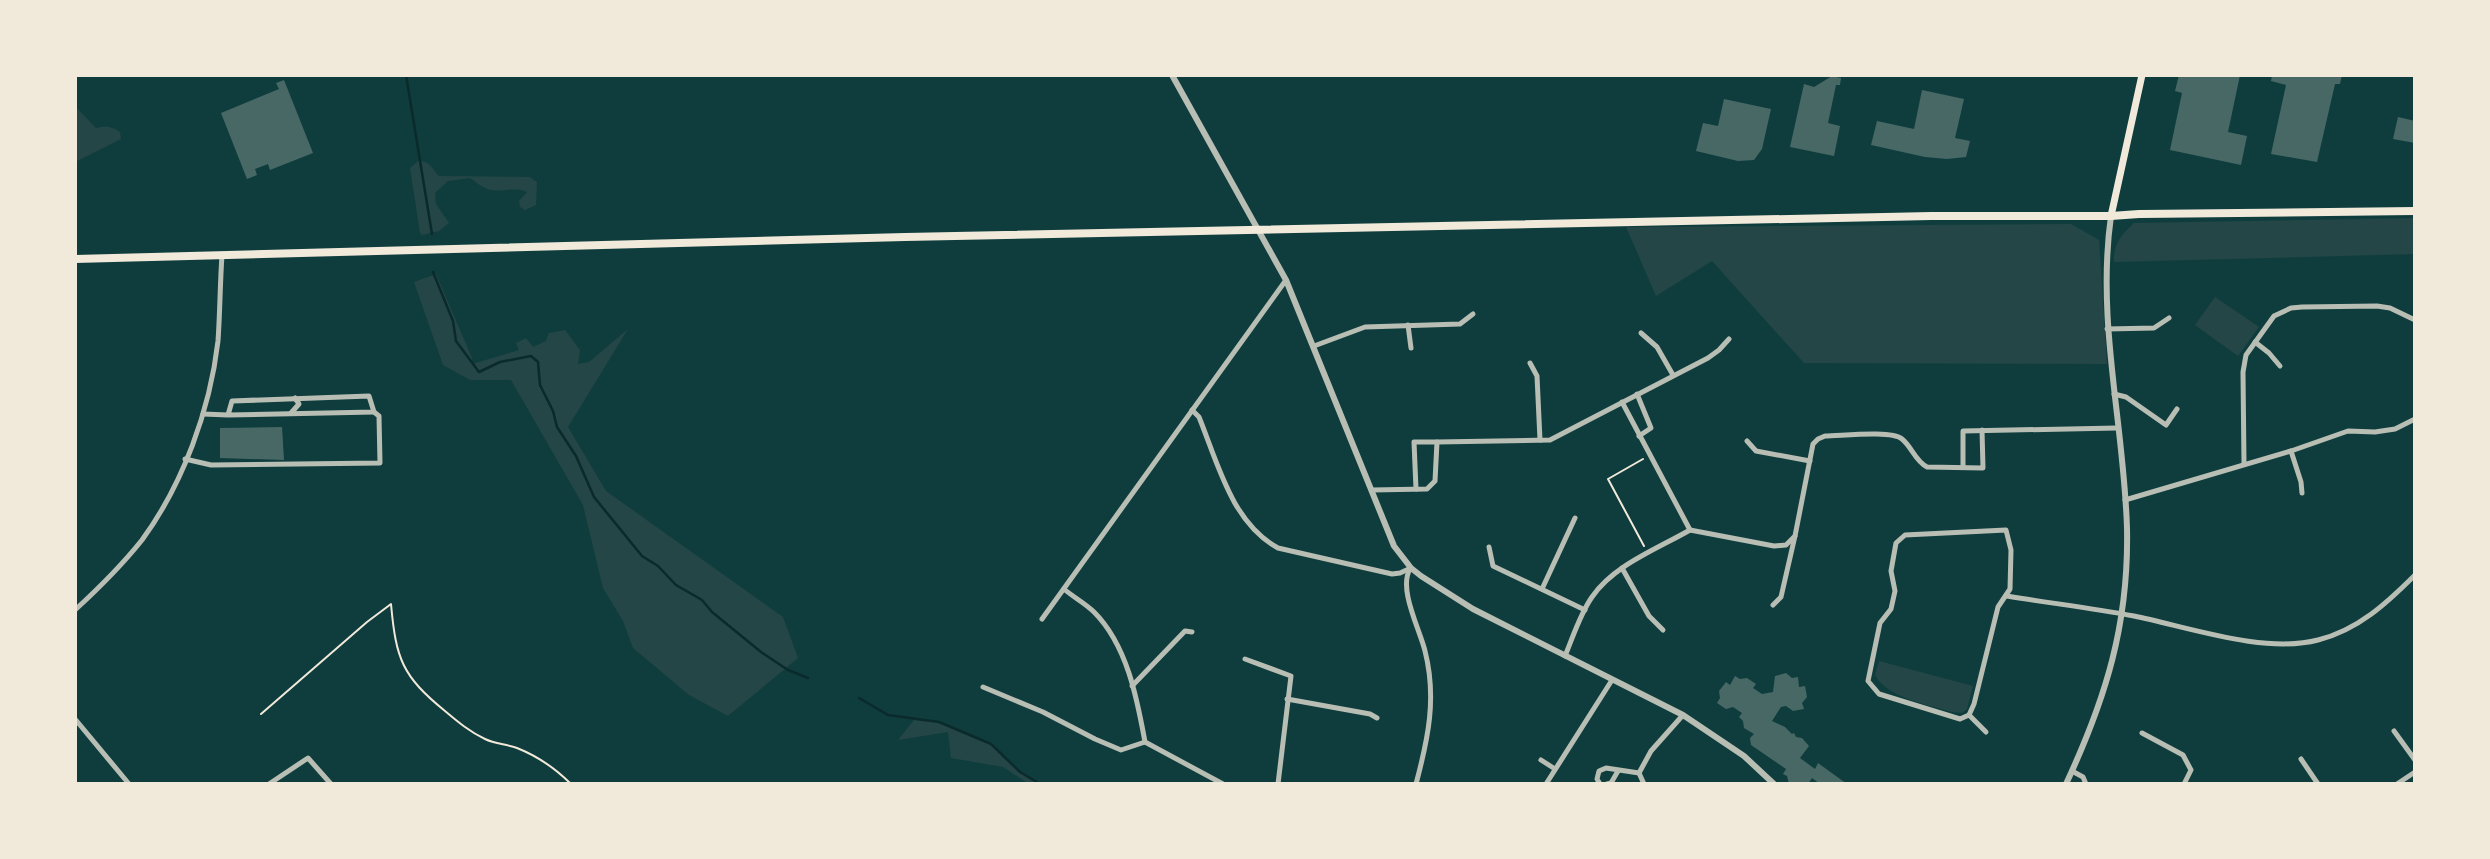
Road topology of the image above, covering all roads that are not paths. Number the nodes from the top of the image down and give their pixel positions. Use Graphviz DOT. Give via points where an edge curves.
graph roads {
  1 [pos="1172,75"];
  2 [pos="2142,75"];
  3 [pos="2415,211"];
  4 [pos="2110,216"];
  5 [pos="1260,231"];
  6 [pos="222,255"];
  7 [pos="75,260"];
  8 [pos="1286,280"];
  9 [pos="1473,314"];
  10 [pos="2169,318"];
  11 [pos="2415,320"];
  12 [pos="1408,325"];
  13 [pos="2108,330"];
  14 [pos="1642,333"];
  15 [pos="1729,339"];
  16 [pos="2255,342"];
  17 [pos="1314,346"];
  18 [pos="1410,348"];
  19 [pos="1530,363"];
  20 [pos="2280,366"];
  21 [pos="1673,375"];
  22 [pos="1637,394"];
  23 [pos="2114,394"];
  24 [pos="295,398"];
  25 [pos="1622,402"];
  26 [pos="2177,409"];
  27 [pos="1192,410"];
  28 [pos="374,412"];
  29 [pos="291,413"];
  30 [pos="203,414"];
  31 [pos="228,415"];
  32 [pos="2415,419"];
  33 [pos="2117,428"];
  34 [pos="1982,430"];
  35 [pos="1639,436"];
  36 [pos="1540,440"];
  37 [pos="1747,441"];
  38 [pos="1437,442"];
  39 [pos="2291,451"];
  40 [pos="186,459"];
  41 [pos="1810,461"];
  42 [pos="2244,464"];
  43 [pos="1963,467"];
  44 [pos="1416,489"];
  45 [pos="1372,490"];
  46 [pos="2302,493"];
  47 [pos="2125,500"];
  48 [pos="1575,518"];
  49 [pos="1690,530"];
  50 [pos="1795,536"];
  51 [pos="1489,547"];
  52 [pos="1411,568"];
  53 [pos="1622,568"];
  54 [pos="2415,575"];
  55 [pos="1063,589"];
  56 [pos="1542,589"];
  57 [pos="2007,596"];
  58 [pos="1773,605"];
  59 [pos="75,610"];
  60 [pos="1585,610"];
  61 [pos="2123,614"];
  62 [pos="1042,619"];
  63 [pos="1663,630"];
  64 [pos="1192,632"];
  65 [pos="1565,656"];
  66 [pos="1245,659"];
  67 [pos="1612,680"];
  68 [pos="1132,686"];
  69 [pos="983,687"];
  70 [pos="1287,699"];
  71 [pos="1683,715"];
  72 [pos="1969,715"];
  73 [pos="75,719"];
  74 [pos="1377,719"];
  75 [pos="2394,731"];
  76 [pos="1986,732"];
  77 [pos="2141,733"];
  78 [pos="1145,742"];
  79 [pos="1541,760"];
  80 [pos="2301,760"];
  81 [pos="2415,760"];
  82 [pos="1555,769"];
  83 [pos="1618,771"];
  84 [pos="2072,771"];
  85 [pos="2415,772"];
  86 [pos="1639,774"];
  87 [pos="129,784"];
  88 [pos="270,784"];
  89 [pos="331,784"];
  90 [pos="1223,784"];
  91 [pos="1278,784"];
  92 [pos="1416,784"];
  93 [pos="1546,784"];
  94 [pos="1600,784"];
  95 [pos="1607,784"];
  96 [pos="1644,784"];
  97 [pos="1774,784"];
  98 [pos="2066,784"];
  99 [pos="2086,784"];
  100 [pos="2184,784"];
  101 [pos="2318,784"];
  102 [pos="2397,784"];
  1 -- 5 [label="street"];
  2 -- 4 [label="main road"];
  3 -- 4 [label="main road"];
  4 -- 5 [label="main road"];
  4 -- 13 [label="street"];
  5 -- 6 [label="main road"];
  5 -- 8 [label="street"];
  6 -- 7 [label="main road"];
  6 -- 30 [label="street" via="217,344"];
  8 -- 17 [label="street"];
  8 -- 27 [label="street"];
  9 -- 12 [label="street" via="1460,324"];
  10 -- 13 [label="street" via="2154,328"];
  11 -- 16 [label="street" via="2377,306 2291,308 2274,316"];
  12 -- 17 [label="street" via="1365,327"];
  12 -- 18 [label="street"];
  13 -- 23 [label="street"];
  14 -- 21 [label="street" via="1657,347"];
  15 -- 21 [label="street" via="1719,350"];
  16 -- 20 [label="street"];
  16 -- 42 [label="street" via="2246,355 2243,372"];
  17 -- 45 [label="street"];
  19 -- 36 [label="street" via="1537,376"];
  21 -- 22 [label="street"];
  22 -- 25 [label="street"];
  22 -- 35 [label="street" via="1651,428"];
  23 -- 26 [label="street" via="2126,397 2166,425"];
  23 -- 33 [label="street"];
  24 -- 28 [label="street" via="369,396"];
  24 -- 29 [label="street" via="299,404"];
  24 -- 31 [label="street" via="232,401"];
  25 -- 35 [label="street"];
  25 -- 36 [label="street" via="1550,440"];
  27 -- 52 [label="street" via="1241,516 1268,543 1392,574"];
  27 -- 55 [label="street"];
  28 -- 29 [label="street"];
  28 -- 40 [label="street" via="379,415 380,463 211,465"];
  29 -- 31 [label="street"];
  30 -- 31 [label="street"];
  30 -- 40 [label="street"];
  32 -- 39 [label="street" via="2395,429 2348,431"];
  33 -- 34 [label="street"];
  33 -- 47 [label="street"];
  34 -- 43 [label="street" via="1963,431"];
  34 -- 43 [label="street" via="1983,468"];
  35 -- 49 [label="street"];
  36 -- 38 [label="street"];
  37 -- 41 [label="street" via="1756,451"];
  38 -- 44 [label="street" via="1435,481 1427,489"];
  38 -- 44 [label="street" via="1414,442"];
  39 -- 42 [label="street"];
  39 -- 46 [label="street"];
  40 -- 59 [label="street" via="141,540"];
  41 -- 43 [label="street" via="1813,444 1825,436 1894,435 1927,467"];
  41 -- 50 [label="street"];
  42 -- 47 [label="street"];
  44 -- 45 [label="street"];
  45 -- 52 [label="street" via="1394,546"];
  47 -- 61 [label="street"];
  48 -- 56 [label="street"];
  49 -- 50 [label="street" via="1774,546 1786,545"];
  49 -- 53 [label="street"];
  50 -- 58 [label="street" via="1781,597"];
  51 -- 56 [label="street" via="1493,566"];
  52 -- 65 [label="street" via="1492,620"];
  52 -- 92 [label="street" via="1406,592 1425,652 1432,694 1429,731"];
  53 -- 60 [label="street" via="1592,596"];
  53 -- 63 [label="street" via="1649,616"];
  54 -- 61 [label="street" via="2376,611 2345,630 2296,644 2263,643"];
  55 -- 62 [label="street"];
  55 -- 68 [label="street" via="1095,612 1120,649"];
  56 -- 60 [label="street"];
  57 -- 61 [label="street"];
  57 -- 72 [label="street" via="1998,607"];
  57 -- 72 [label="street" via="2011,550 2006,530 1905,535 1896,543 1891,571 1895,591 1891,609 1880,623 1868,681 1879,694 1960,719"];
  60 -- 65 [label="street"];
  61 -- 84 [label="street" via="2107,686"];
  64 -- 68 [label="street" via="1185,631"];
  65 -- 67 [label="street"];
  66 -- 70 [label="street" via="1291,676"];
  67 -- 71 [label="street"];
  67 -- 82 [label="street"];
  68 -- 78 [label="street"];
  69 -- 78 [label="street" via="1121,750"];
  70 -- 74 [label="street"];
  70 -- 91 [label="street"];
  71 -- 86 [label="street" via="1651,751"];
  71 -- 97 [label="street" via="1744,756"];
  72 -- 76 [label="street"];
  73 -- 87 [label="street"];
  75 -- 81 [label="street"];
  77 -- 100 [label="street" via="2183,755 2191,770"];
  78 -- 90 [label="street"];
  79 -- 82 [label="street"];
  80 -- 101 [label="street"];
  82 -- 93 [label="street"];
  83 -- 86 [label="street"];
  83 -- 94 [label="street" via="1599,771"];
  83 -- 95 [label="street"];
  84 -- 98 [label="street"];
  84 -- 99 [label="street"];
  85 -- 102 [label="street"];
  86 -- 96 [label="street"];
  88 -- 89 [label="street" via="308,758"];
}
